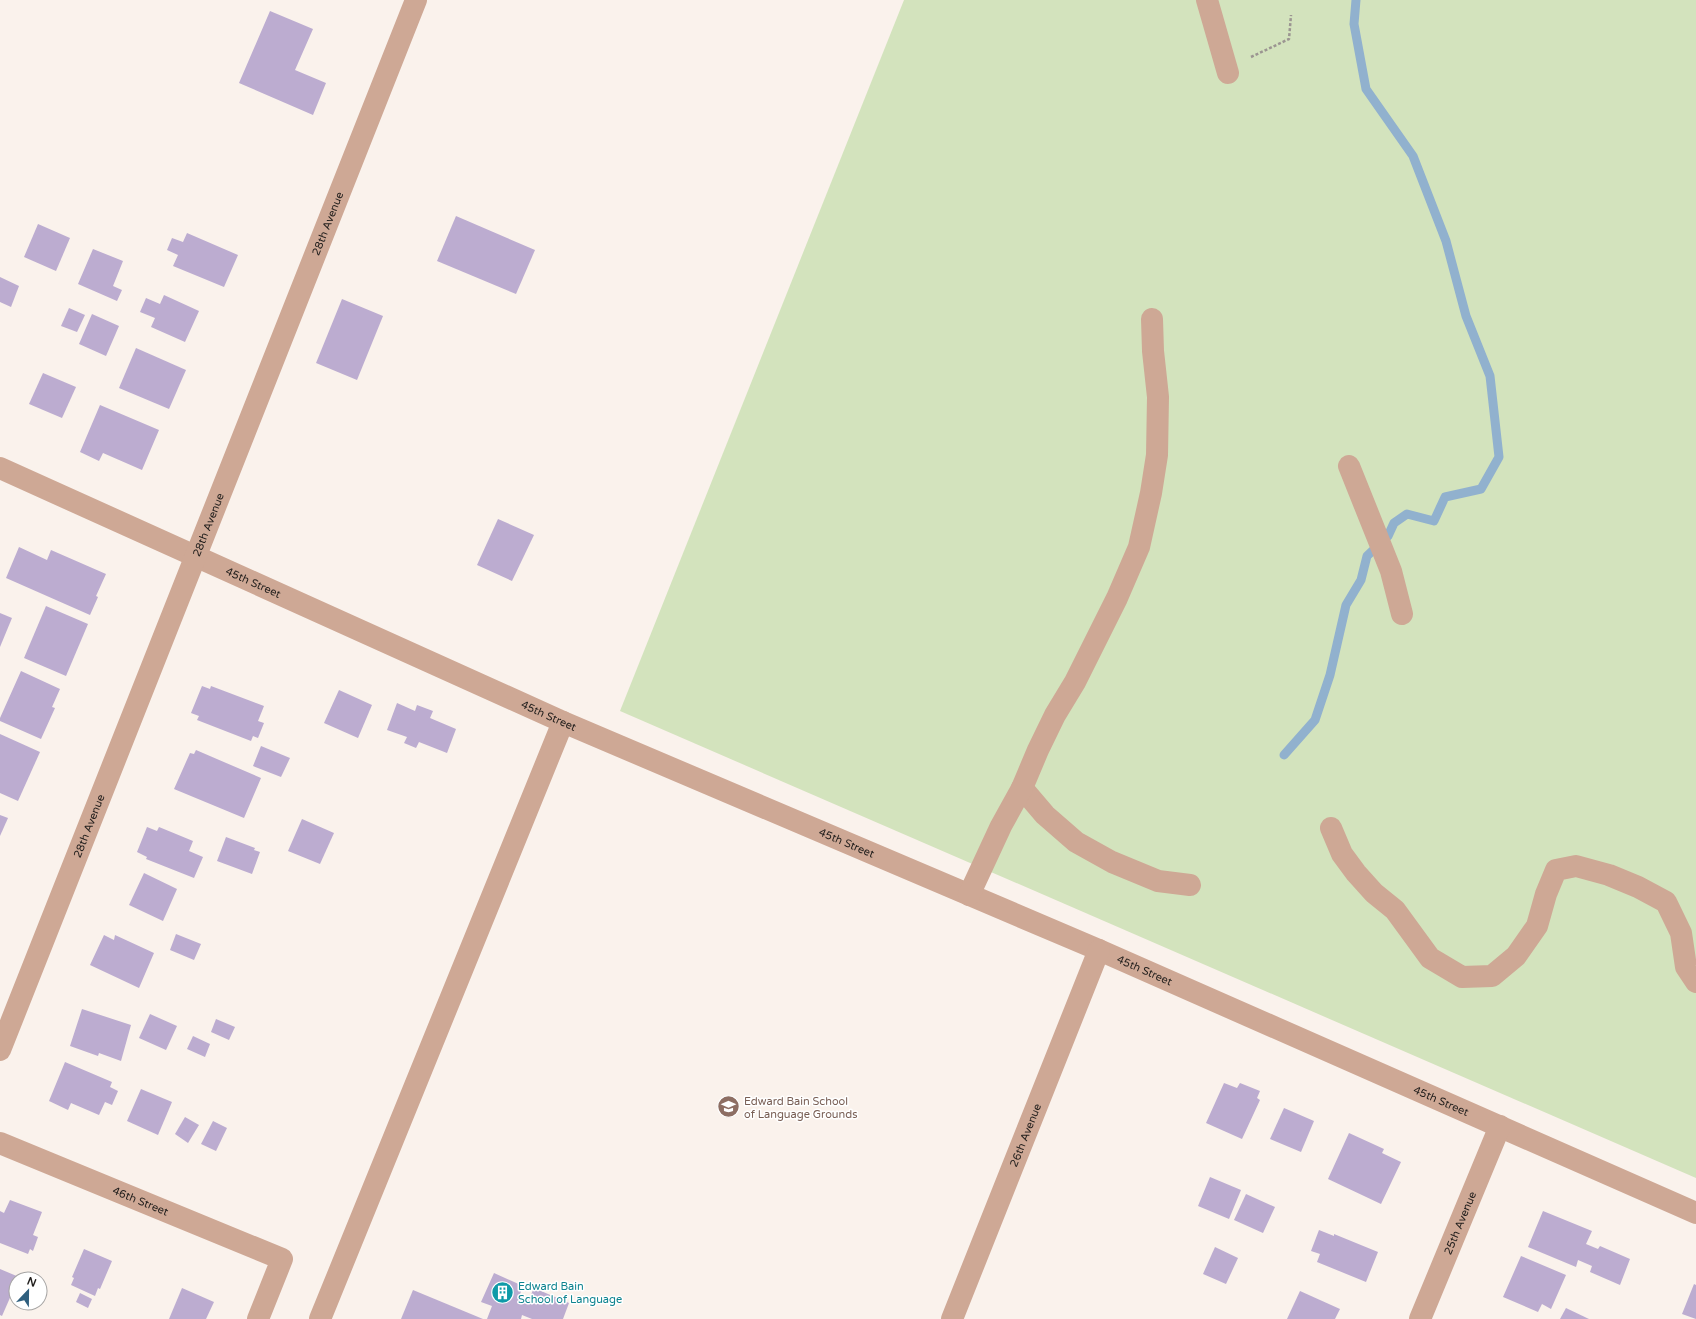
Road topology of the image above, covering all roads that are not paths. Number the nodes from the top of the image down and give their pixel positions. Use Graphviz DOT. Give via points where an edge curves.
graph roads {
  1 [pos="416,0"];
  2 [pos="1207,0"];
  3 [pos="1228,73"];
  4 [pos="1152,319"];
  5 [pos="1349,466"];
  6 [pos="0,468"];
  7 [pos="196,557"];
  8 [pos="1402,614"];
  9 [pos="563,722"];
  10 [pos="1022,788"];
  11 [pos="1331,828"];
  12 [pos="1190,885"];
  13 [pos="969,895"];
  14 [pos="1098,950"];
  15 [pos="1696,982"];
  16 [pos="0,1050"];
  17 [pos="1500,1126"];
  18 [pos="0,1142"];
  19 [pos="1696,1213"];
  20 [pos="258,1319"];
  21 [pos="320,1319"];
  22 [pos="952,1319"];
  23 [pos="1420,1319"];
  1 -- 7 [label="street, 28th Avenue"];
  2 -- 3 [label="street"];
  4 -- 10 [label="street" via="1158,397 1157,455 1139,546 1085,661 1038,750"];
  5 -- 8 [label="street" via="1391,572"];
  6 -- 7 [label="street, 45th Street"];
  7 -- 9 [label="street, 45th Street"];
  7 -- 16 [label="street, 28th Avenue"];
  9 -- 13 [label="street, 45th Street"];
  9 -- 21 [label="street"];
  10 -- 12 [label="street" via="1045,815 1076,842 1112,862 1158,881"];
  10 -- 13 [label="street"];
  11 -- 15 [label="street" via="1342,854 1356,873 1374,893 1395,910 1430,958 1462,977 1492,976 1516,956 1537,926 1556,870 1576,866 1615,877 1666,902 1681,933 1686,967"];
  13 -- 14 [label="street, 45th Street"];
  14 -- 17 [label="street, 45th Street"];
  14 -- 22 [label="street, 26th Avenue"];
  17 -- 19 [label="street, 45th Street"];
  17 -- 23 [label="street, 25th Avenue"];
  18 -- 20 [label="street, 46th Street" via="282,1259"];
}
